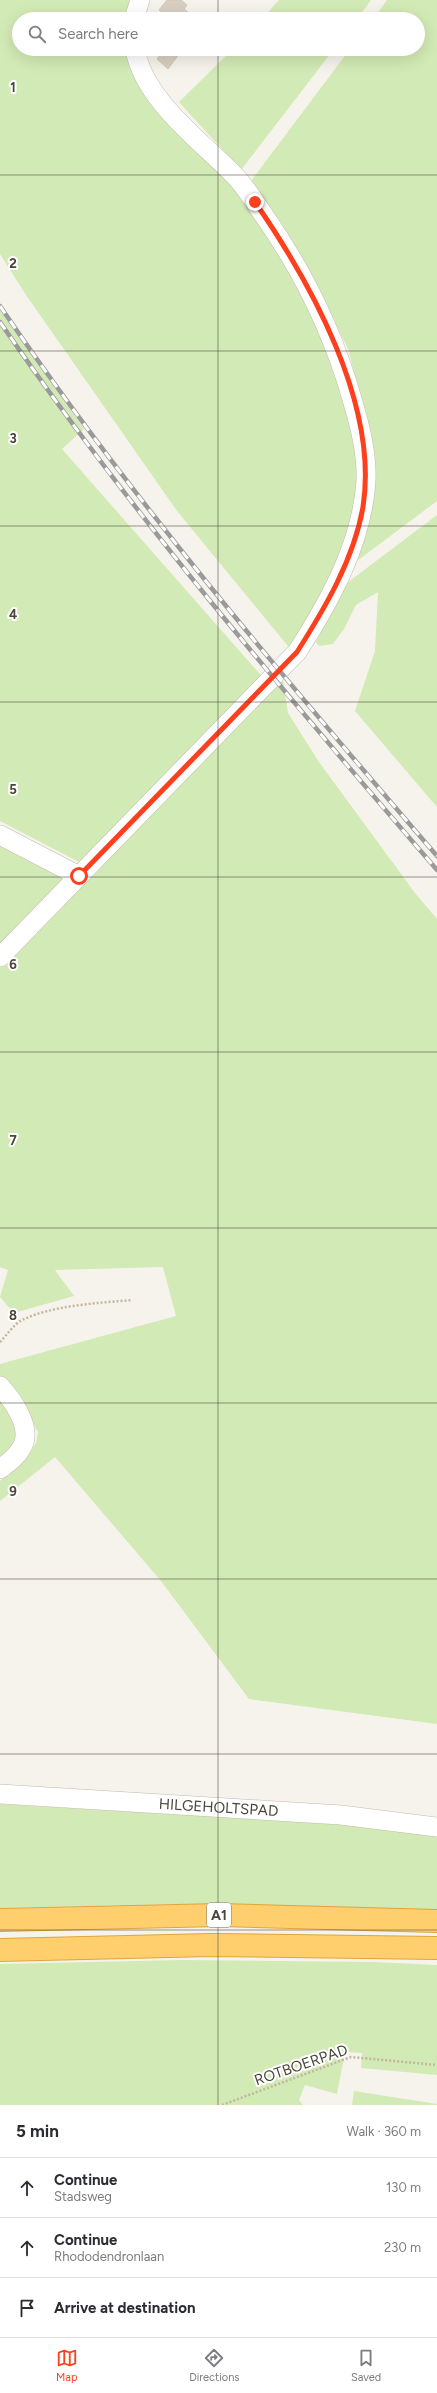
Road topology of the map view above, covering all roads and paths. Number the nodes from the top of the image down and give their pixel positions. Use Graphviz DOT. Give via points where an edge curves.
graph roads {
  1 [pos="140,0"];
  2 [pos="136,12"];
  3 [pos="138,56"];
  4 [pos="0,835"];
  5 [pos="79,876"];
  6 [pos="0,957"];
  7 [pos="132,1300"];
  8 [pos="0,1342"];
  9 [pos="0,1386"];
  10 [pos="0,1469"];
  11 [pos="0,1794"];
  12 [pos="437,1827"];
  13 [pos="0,1920"];
  14 [pos="437,1921"];
  15 [pos="437,1948"];
  16 [pos="0,1950"];
  17 [pos="437,2064"];
  18 [pos="222,2105"];
  1 -- 2 [label="street"];
  3 -- 5 [label="street" via="159,100 235,176 296,264 327,326 342,365 358,417 365,455 366,480 362,508 337,582 297,652"];
  4 -- 5 [label="street"];
  5 -- 6 [label="street"];
  7 -- 8 [label="path" via="92,1304 21,1320"];
  9 -- 10 [label="street" via="22,1420 25,1432 23,1446 16,1456"];
  11 -- 12 [label="street, HILGEHOLTSPAD" via="326,1814"];
  13 -- 14 [label="highway, A1" via="220,1915"];
  15 -- 16 [label="highway, A1" via="210,1945"];
  17 -- 18 [label="path, ROTBOERPAD" via="351,2057"];
}
